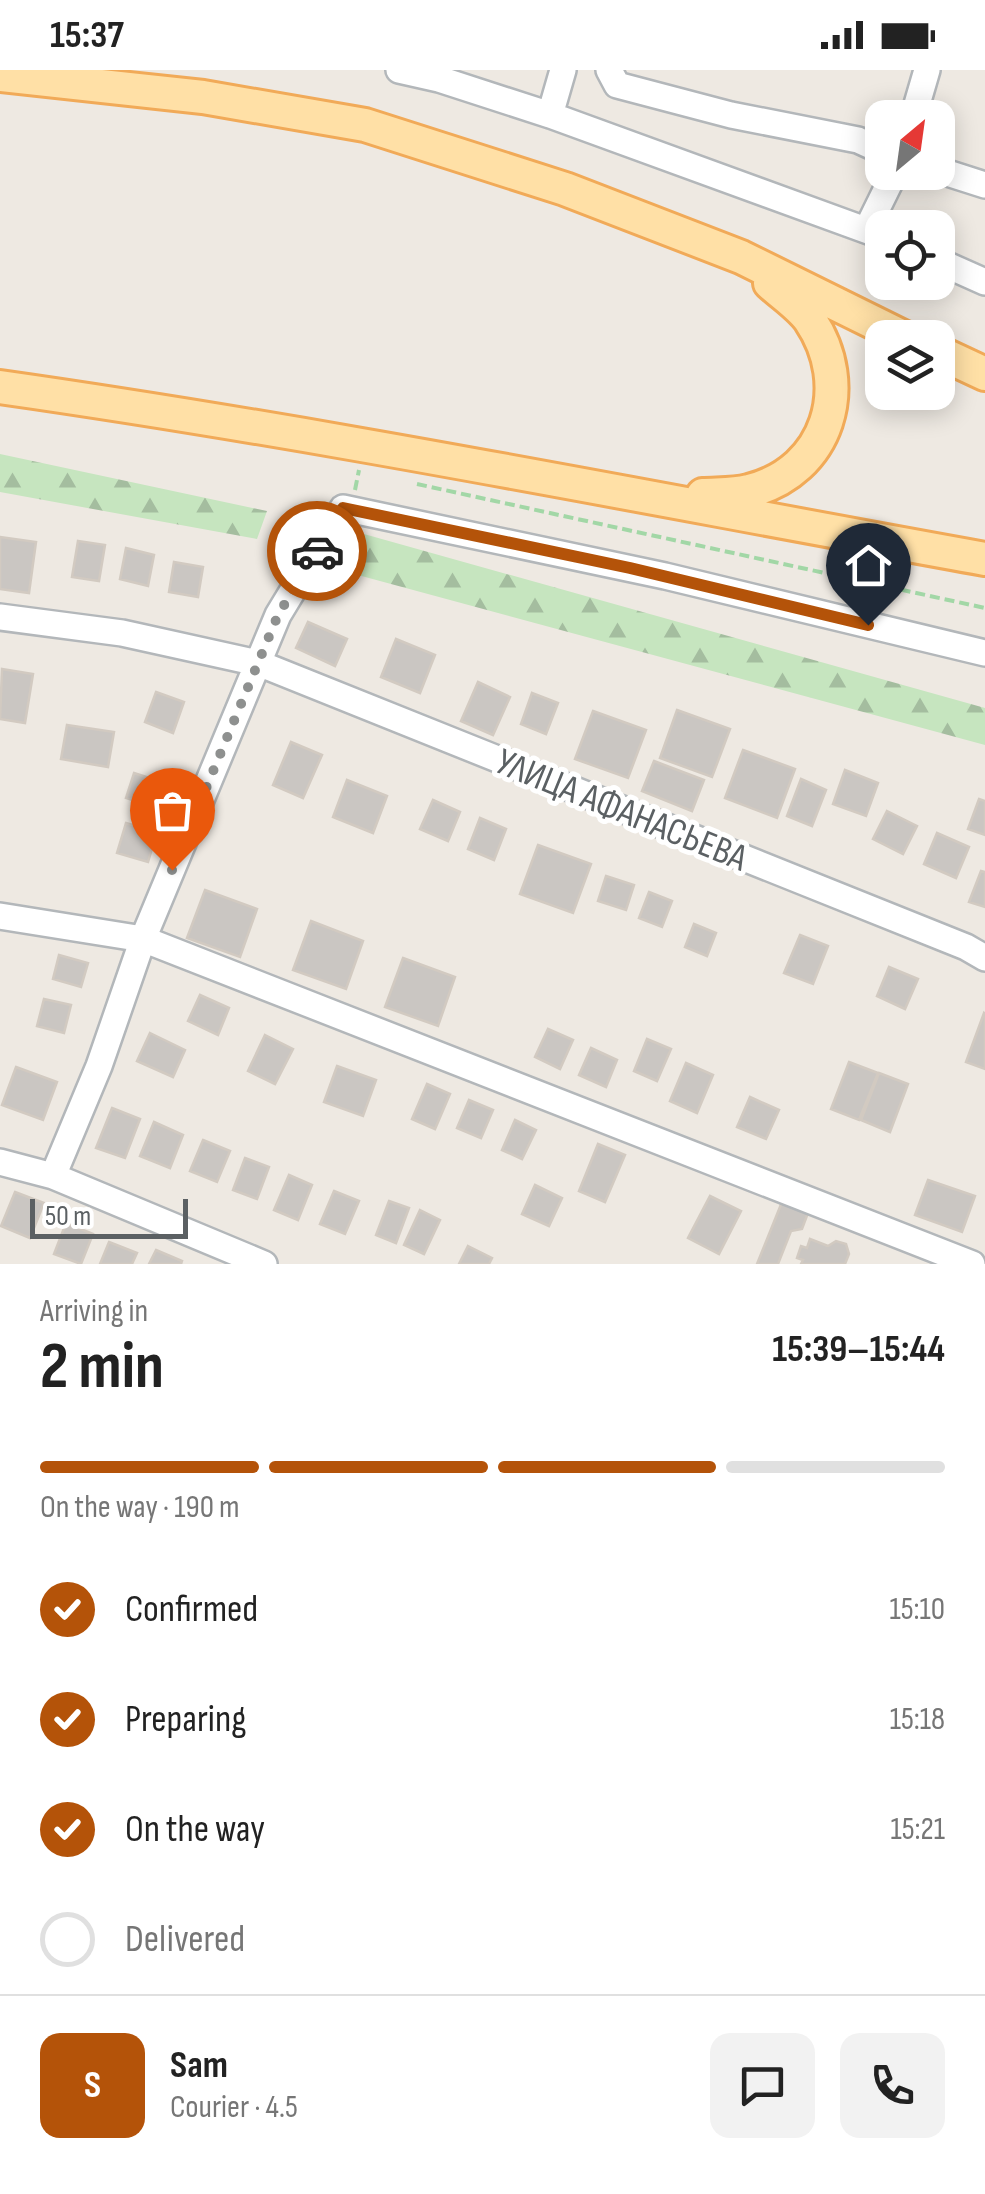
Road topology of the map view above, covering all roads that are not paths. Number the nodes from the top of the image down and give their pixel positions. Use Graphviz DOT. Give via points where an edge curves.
graph roads {
  1 [pos="398,70"];
  2 [pos="563,70"];
  3 [pos="609,70"];
  4 [pos="926,70"];
  5 [pos="0,75"];
  6 [pos="918,100"];
  7 [pos="550,115"];
  8 [pos="865,143"];
  9 [pos="955,175"];
  10 [pos="985,184"];
  11 [pos="865,228"];
  12 [pos="741,257"];
  13 [pos="955,269"];
  14 [pos="985,282"];
  15 [pos="869,320"];
  16 [pos="955,360"];
  17 [pos="985,374"];
  18 [pos="0,386"];
  19 [pos="654,499"];
  20 [pos="985,559"];
  21 [pos="0,617"];
  22 [pos="985,653"];
  23 [pos="258,663"];
  24 [pos="0,916"];
  25 [pos="143,940"];
  26 [pos="985,958"];
  27 [pos="0,1162"];
  28 [pos="53,1176"];
  29 [pos="264,1264"];
  30 [pos="972,1264"];
  1 -- 7 [label="street"];
  2 -- 7 [label="street"];
  3 -- 8 [label="street" via="617,85"];
  4 -- 6 [label="street"];
  5 -- 12 [label="main road" via="203,97 365,124 565,189"];
  7 -- 11 [label="street"];
  9 -- 10 [label="street"];
  12 -- 15 [label="main road"];
  12 -- 19 [label="main road" via="808,318 829,356 833,396 826,426 806,457 775,481 748,492"];
  13 -- 14 [label="street"];
  16 -- 17 [label="main road"];
  18 -- 19 [label="main road" via="207,416"];
  19 -- 20 [label="main road"];
  21 -- 23 [label="street, УЛИЦА АФАНАСЬЕВА" via="122,633"];
  22 -- 23 [label="street" via="343,508 278,615"];
  23 -- 25 [label="street"];
  23 -- 26 [label="street, УЛИЦА АФАНАСЬЕВА"];
  24 -- 25 [label="street"];
  25 -- 28 [label="street"];
  25 -- 30 [label="street"];
  27 -- 28 [label="street"];
  28 -- 29 [label="street"];
}
